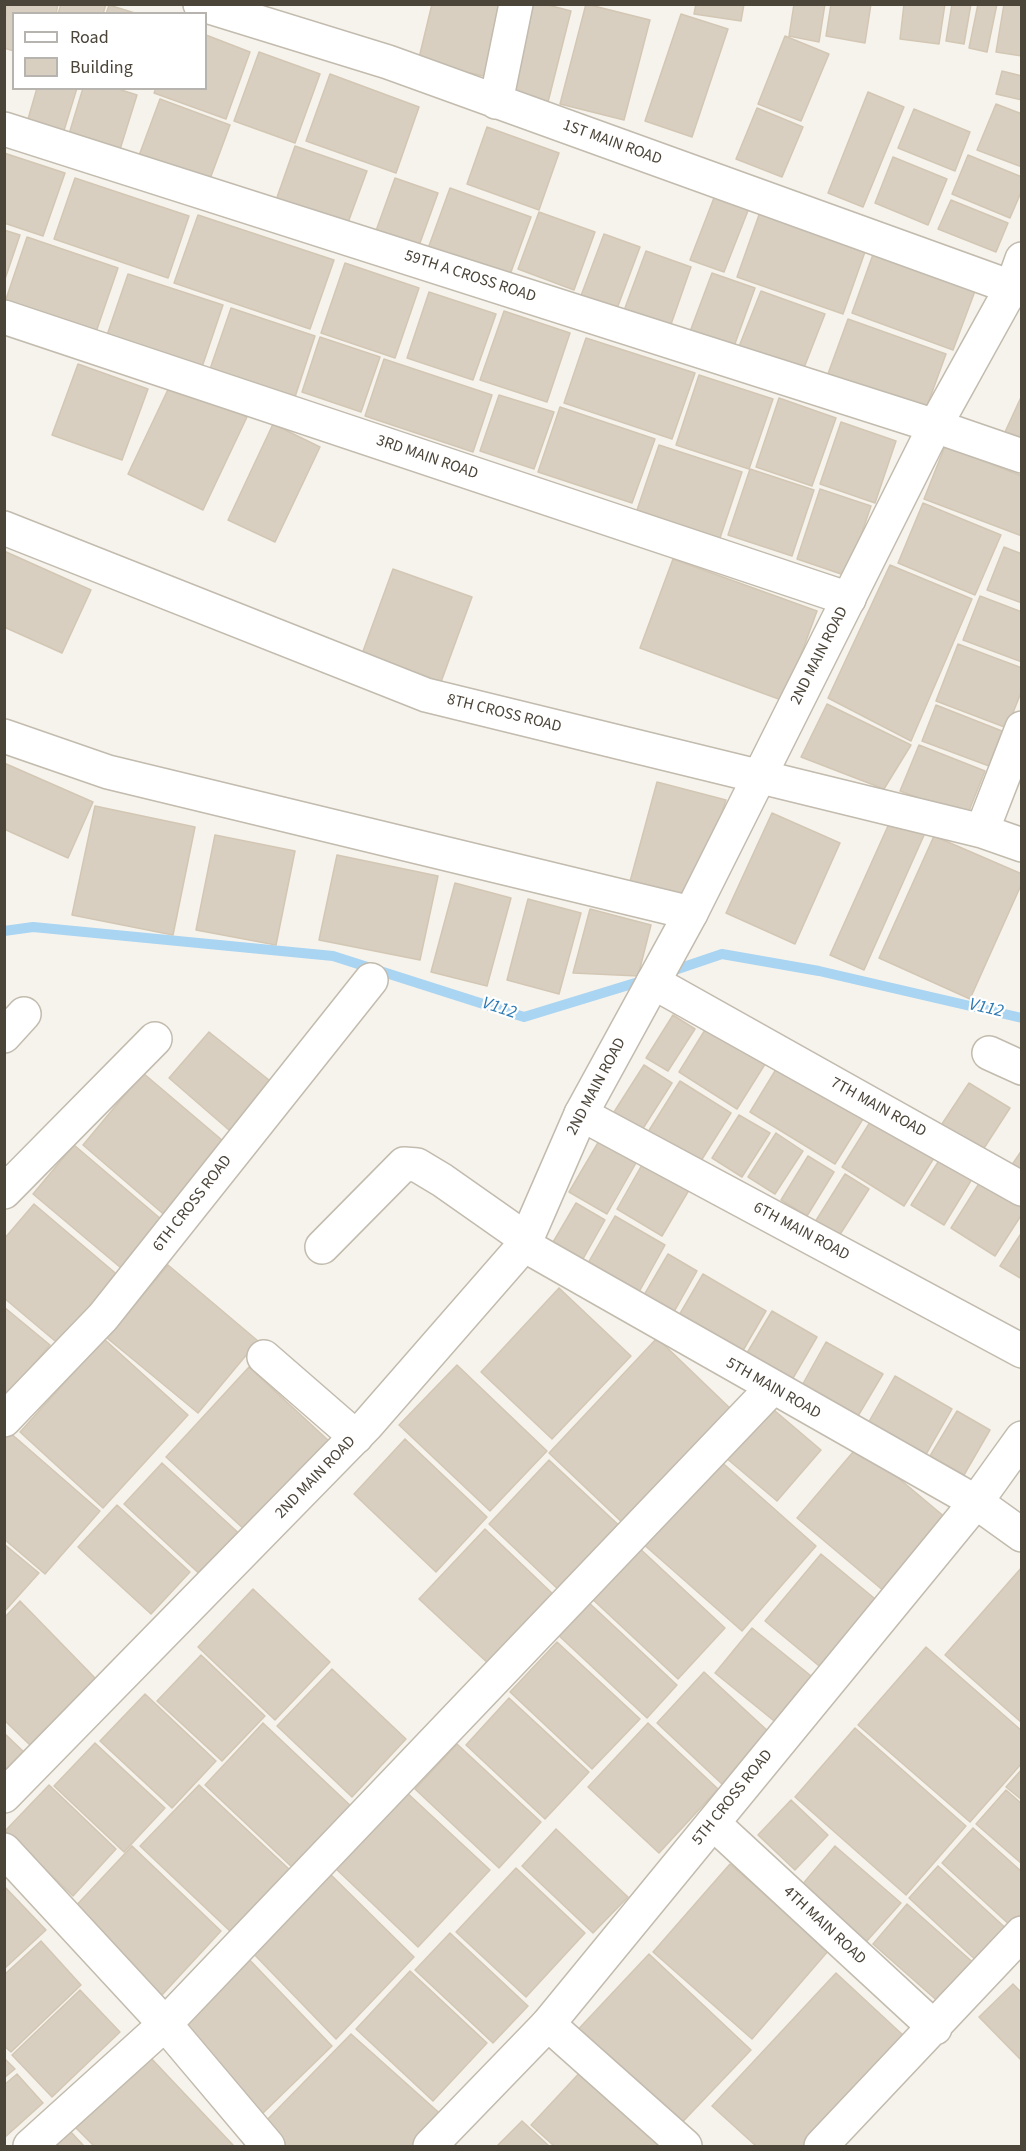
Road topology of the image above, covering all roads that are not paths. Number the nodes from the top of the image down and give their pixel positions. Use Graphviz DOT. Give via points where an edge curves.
graph roads {
  1 [pos="200,4"];
  2 [pos="516,4"];
  3 [pos="496,102"];
  4 [pos="4,129"];
  5 [pos="1018,279"];
  6 [pos="4,317"];
  7 [pos="935,426"];
  8 [pos="1022,456"];
  9 [pos="4,528"];
  10 [pos="849,599"];
  11 [pos="1022,728"];
  12 [pos="4,736"];
  13 [pos="758,777"];
  14 [pos="982,831"];
  15 [pos="1022,844"];
  16 [pos="691,913"];
  17 [pos="660,970"];
  18 [pos="371,980"];
  19 [pos="155,1039"];
  20 [pos="989,1053"];
  21 [pos="1022,1068"];
  22 [pos="581,1114"];
  23 [pos="1022,1189"];
  24 [pos="4,1192"];
  25 [pos="525,1242"];
  26 [pos="322,1247"];
  27 [pos="1022,1351"];
  28 [pos="264,1357"];
  29 [pos="772,1389"];
  30 [pos="4,1420"];
  31 [pos="356,1437"];
  32 [pos="1022,1438"];
  33 [pos="976,1502"];
  34 [pos="1022,1534"];
  35 [pos="4,1796"];
  36 [pos="713,1823"];
  37 [pos="4,1850"];
  38 [pos="1022,1933"];
  39 [pos="165,2024"];
  40 [pos="548,2024"];
  41 [pos="935,2028"];
  42 [pos="30,2146"];
  43 [pos="268,2146"];
  44 [pos="430,2146"];
  45 [pos="685,2146"];
  46 [pos="821,2146"];
  1 -- 3 [label="street, 1ST MAIN ROAD" via="388,62"];
  2 -- 3 [label="street"];
  3 -- 5 [label="street, 1ST MAIN ROAD"];
  4 -- 7 [label="street, 59TH A CROSS ROAD"];
  5 -- 7 [label="street, 2ND MAIN ROAD"];
  6 -- 10 [label="street, 3RD MAIN ROAD"];
  7 -- 8 [label="street, 59TH A CROSS ROAD"];
  7 -- 10 [label="street, 2ND MAIN ROAD"];
  9 -- 13 [label="street, 8TH CROSS ROAD" via="426,695"];
  10 -- 13 [label="street, 2ND MAIN ROAD"];
  11 -- 14 [label="street"];
  12 -- 16 [label="street" via="108,772"];
  13 -- 14 [label="street, 8TH CROSS ROAD"];
  13 -- 16 [label="street, 2ND MAIN ROAD"];
  14 -- 15 [label="street, 8TH CROSS ROAD"];
  16 -- 17 [label="street, 2ND MAIN ROAD"];
  17 -- 22 [label="street, 2ND MAIN ROAD"];
  17 -- 23 [label="street, 7TH MAIN ROAD" via="735,1027"];
  18 -- 30 [label="street, 6TH CROSS ROAD" via="103,1317"];
  19 -- 24 [label="street"];
  20 -- 21 [label="street"];
  22 -- 25 [label="street, 2ND MAIN ROAD"];
  22 -- 27 [label="street, 6TH MAIN ROAD"];
  25 -- 26 [label="street, 5TH MAIN ROAD" via="442,1180 417,1165 404,1164"];
  25 -- 29 [label="street, 5TH MAIN ROAD"];
  25 -- 31 [label="street, 2ND MAIN ROAD"];
  28 -- 31 [label="street"];
  29 -- 33 [label="street, 5TH MAIN ROAD"];
  29 -- 39 [label="street"];
  31 -- 35 [label="street, 2ND MAIN ROAD"];
  32 -- 33 [label="street, 5TH CROSS ROAD"];
  33 -- 34 [label="street, 5TH MAIN ROAD"];
  33 -- 36 [label="street, 5TH CROSS ROAD"];
  36 -- 40 [label="street, 5TH CROSS ROAD"];
  36 -- 41 [label="street, 4TH MAIN ROAD"];
  37 -- 39 [label="street"];
  38 -- 41 [label="street"];
  39 -- 42 [label="street"];
  39 -- 43 [label="street"];
  40 -- 44 [label="street, 5TH CROSS ROAD"];
  40 -- 45 [label="street"];
  41 -- 46 [label="street"];
}
